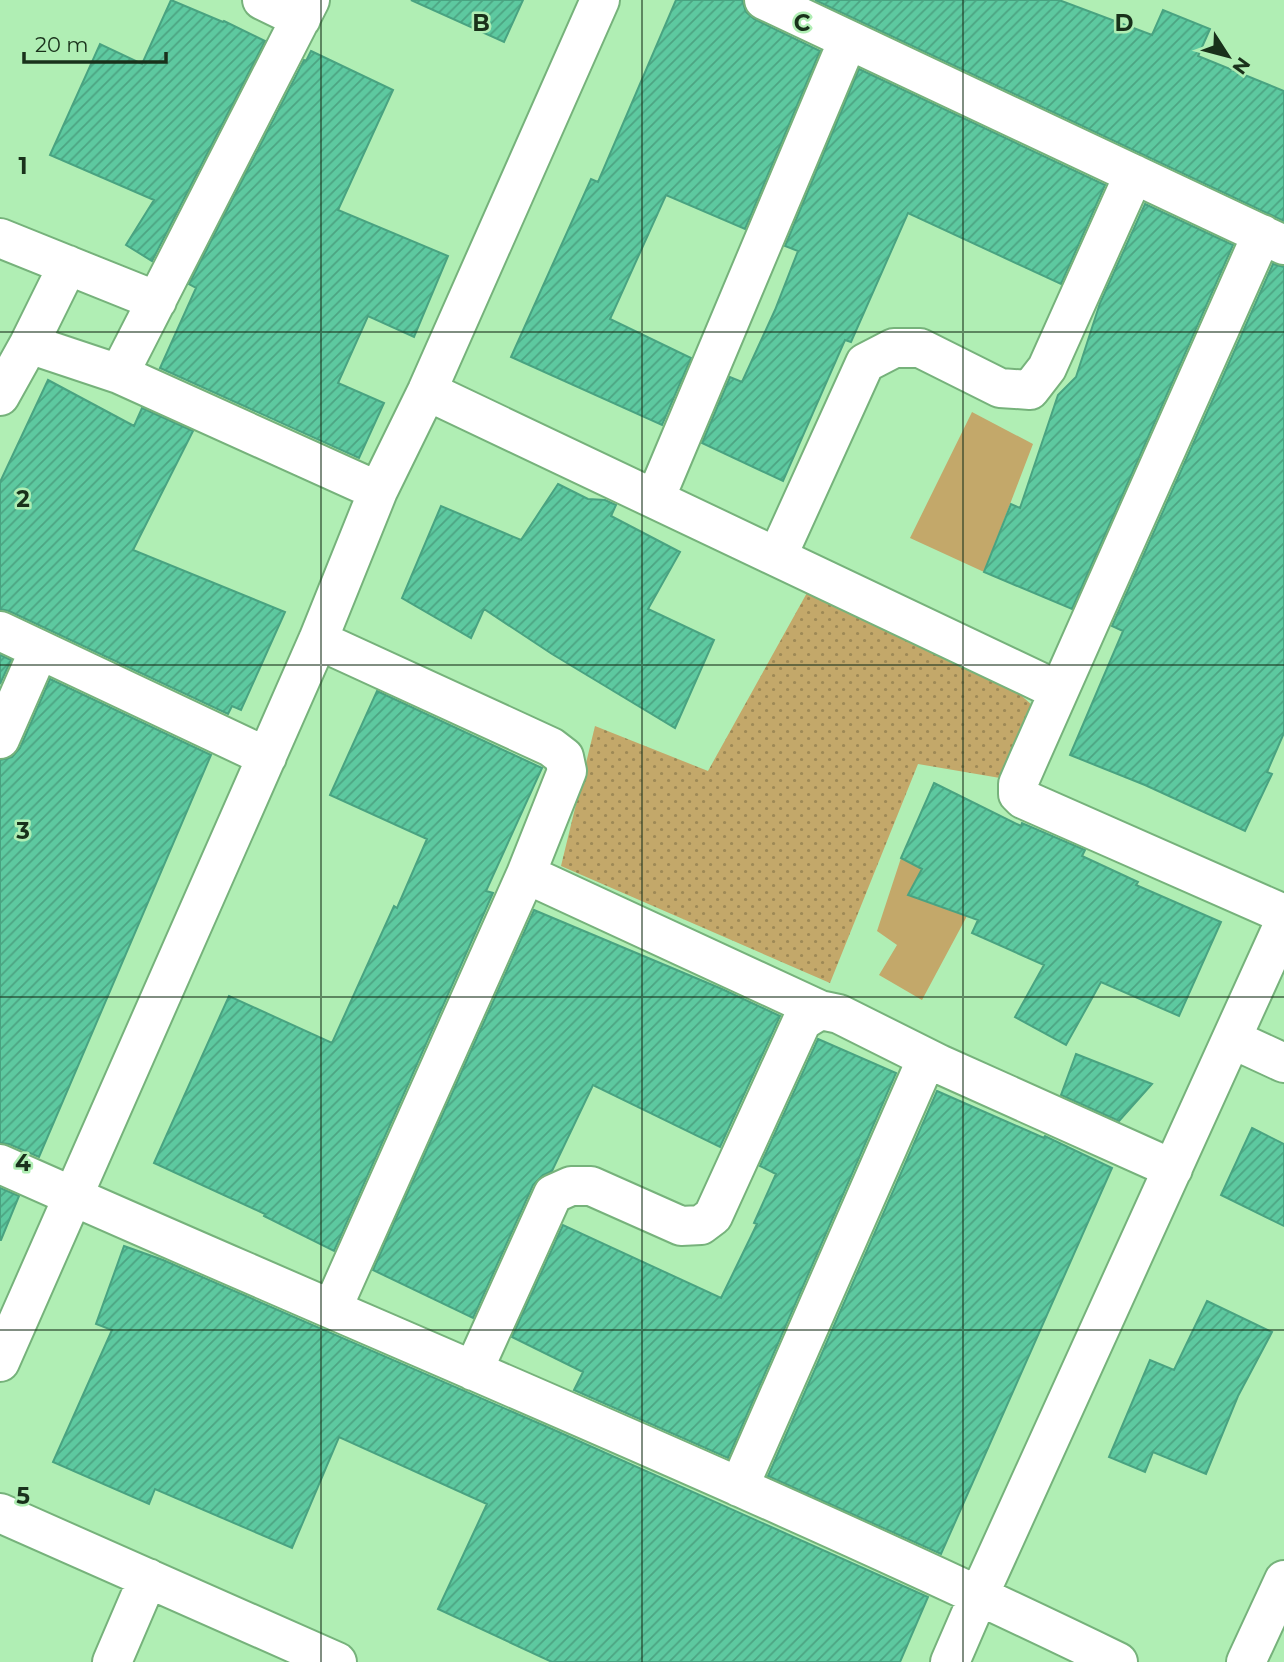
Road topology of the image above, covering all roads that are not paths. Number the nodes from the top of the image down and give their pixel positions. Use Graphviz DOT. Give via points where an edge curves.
graph roads {
  1 [pos="262,0"];
  2 [pos="600,0"];
  3 [pos="764,0"];
  4 [pos="305,9"];
  5 [pos="848,40"];
  6 [pos="1134,174"];
  7 [pos="0,238"];
  8 [pos="1273,239"];
  9 [pos="68,265"];
  10 [pos="157,301"];
  11 [pos="29,344"];
  12 [pos="119,374"];
  13 [pos="427,391"];
  14 [pos="0,396"];
  15 [pos="378,491"];
  16 [pos="654,499"];
  17 [pos="777,557"];
  18 [pos="0,631"];
  19 [pos="318,639"];
  20 [pos="39,650"];
  21 [pos="1059,691"];
  22 [pos="0,739"];
  23 [pos="267,757"];
  24 [pos="526,874"];
  25 [pos="1284,914"];
  26 [pos="1284,923"];
  27 [pos="820,1010"];
  28 [pos="1232,1040"];
  29 [pos="1284,1063"];
  30 [pos="939,1064"];
  31 [pos="0,1164"];
  32 [pos="1173,1169"];
  33 [pos="73,1196"];
  34 [pos="332,1309"];
  35 [pos="0,1362"];
  36 [pos="473,1371"];
  37 [pos="739,1487"];
  38 [pos="0,1513"];
  39 [pos="148,1578"];
  40 [pos="1284,1580"];
  41 [pos="979,1595"];
  42 [pos="112,1662"];
  43 [pos="337,1662"];
  44 [pos="950,1662"];
  45 [pos="1118,1662"];
  46 [pos="1247,1662"];
  1 -- 4 [label="street"];
  2 -- 13 [label="street"];
  3 -- 5 [label="street"];
  4 -- 10 [label="street"];
  5 -- 6 [label="street"];
  5 -- 16 [label="street"];
  6 -- 8 [label="street"];
  6 -- 17 [label="street" via="1047,368 1030,390 1000,388 920,348 894,348 865,363"];
  7 -- 9 [label="street"];
  8 -- 21 [label="street"];
  9 -- 10 [label="street"];
  9 -- 11 [label="street"];
  10 -- 12 [label="street"];
  11 -- 12 [label="street"];
  11 -- 14 [label="street"];
  12 -- 15 [label="street"];
  13 -- 15 [label="street"];
  13 -- 16 [label="street"];
  15 -- 19 [label="street"];
  16 -- 17 [label="street"];
  17 -- 21 [label="street"];
  18 -- 20 [label="street"];
  19 -- 23 [label="street"];
  19 -- 24 [label="street" via="564,757 568,771"];
  20 -- 22 [label="street"];
  20 -- 23 [label="street"];
  21 -- 25 [label="street" via="1018,784 1017,794 1023,800"];
  23 -- 33 [label="street"];
  24 -- 27 [label="street"];
  24 -- 34 [label="street"];
  26 -- 28 [label="street"];
  27 -- 30 [label="street" via="839,1014"];
  27 -- 36 [label="street" via="802,1021 713,1216 701,1225 681,1226 591,1186 571,1186 553,1194"];
  28 -- 29 [label="street"];
  28 -- 32 [label="street"];
  30 -- 32 [label="street"];
  30 -- 37 [label="street" via="923,1067"];
  31 -- 33 [label="street"];
  32 -- 41 [label="street"];
  33 -- 34 [label="street"];
  33 -- 35 [label="street"];
  34 -- 36 [label="street"];
  36 -- 37 [label="street"];
  37 -- 41 [label="street"];
  38 -- 39 [label="street"];
  39 -- 42 [label="street"];
  39 -- 43 [label="street"];
  40 -- 46 [label="street"];
  41 -- 44 [label="street"];
  41 -- 45 [label="street"];
}
